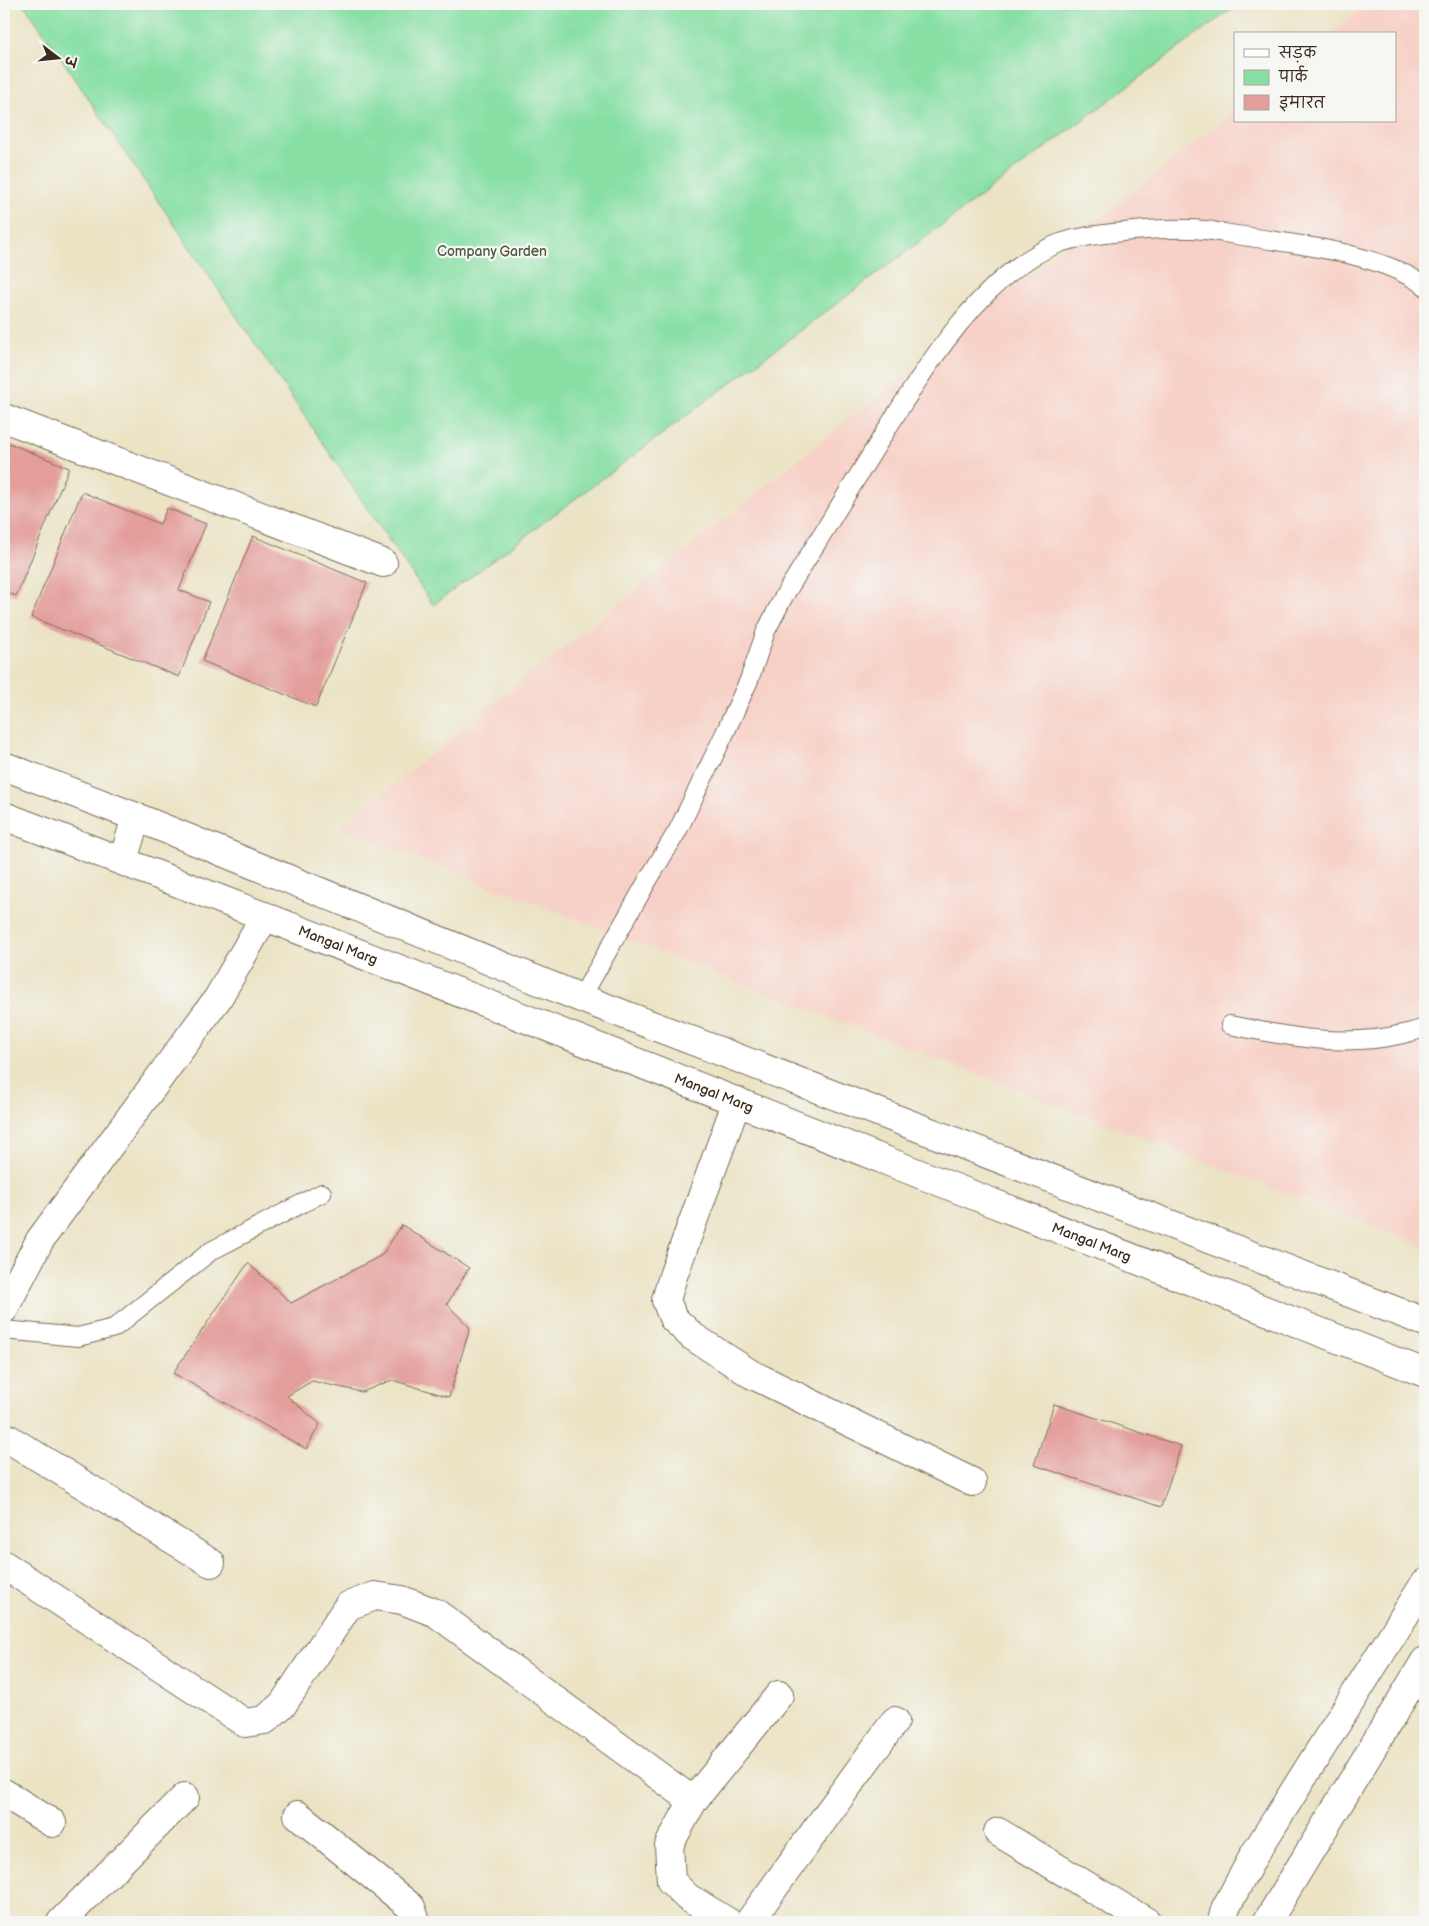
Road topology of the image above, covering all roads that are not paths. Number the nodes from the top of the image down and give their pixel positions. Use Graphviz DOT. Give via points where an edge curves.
graph roads {
  1 [pos="1425,286"];
  2 [pos="4,418"];
  3 [pos="383,563"];
  4 [pos="4,766"];
  5 [pos="4,816"];
  6 [pos="136,817"];
  7 [pos="123,861"];
  8 [pos="266,916"];
  9 [pos="581,998"];
  10 [pos="1230,1026"];
  11 [pos="1417,1030"];
  12 [pos="1425,1043"];
  13 [pos="737,1101"];
  14 [pos="322,1193"];
  15 [pos="4,1308"];
  16 [pos="1423,1315"];
  17 [pos="4,1330"];
  18 [pos="1425,1373"];
  19 [pos="4,1436"];
  20 [pos="972,1482"];
  21 [pos="211,1563"];
  22 [pos="4,1565"];
  23 [pos="1425,1583"];
  24 [pos="1425,1662"];
  25 [pos="779,1695"];
  26 [pos="895,1721"];
  27 [pos="4,1793"];
  28 [pos="185,1798"];
  29 [pos="693,1801"];
  30 [pos="298,1815"];
  31 [pos="52,1822"];
  32 [pos="998,1832"];
  33 [pos="61,1922"];
  34 [pos="416,1922"];
  35 [pos="728,1922"];
  36 [pos="749,1922"];
  37 [pos="1147,1922"];
  38 [pos="1222,1922"];
  39 [pos="1267,1922"];
  1 -- 9 [label="lane" via="1376,262 1322,249 1204,230 1161,229 1088,236 1059,244 1029,259 1000,282 973,307 914,387 784,596 766,631 749,680 682,823"];
  2 -- 3 [label="street"];
  4 -- 6 [label="street"];
  5 -- 7 [label="street, Mangal Marg"];
  6 -- 7 [label="street"];
  6 -- 9 [label="street"];
  7 -- 8 [label="street, Mangal Marg"];
  8 -- 13 [label="street, Mangal Marg"];
  8 -- 15 [label="street" via="218,998 40,1240"];
  9 -- 16 [label="street"];
  10 -- 11 [label="lane" via="1296,1038 1353,1041"];
  11 -- 12 [label="lane"];
  13 -- 18 [label="street, Mangal Marg"];
  13 -- 20 [label="street" via="673,1276 666,1300 673,1318 692,1336 751,1374"];
  14 -- 17 [label="lane" via="210,1250 114,1328 78,1337"];
  19 -- 21 [label="street"];
  22 -- 29 [label="street" via="245,1723 265,1720 283,1704 348,1606 375,1596 402,1600 436,1613"];
  23 -- 38 [label="street" via="1254,1855 1225,1909"];
  24 -- 39 [label="street"];
  25 -- 29 [label="street"];
  26 -- 36 [label="street"];
  27 -- 31 [label="street"];
  28 -- 33 [label="street"];
  29 -- 35 [label="street" via="669,1845 671,1881 687,1896"];
  30 -- 34 [label="street" via="410,1907"];
  32 -- 37 [label="street"];
}
